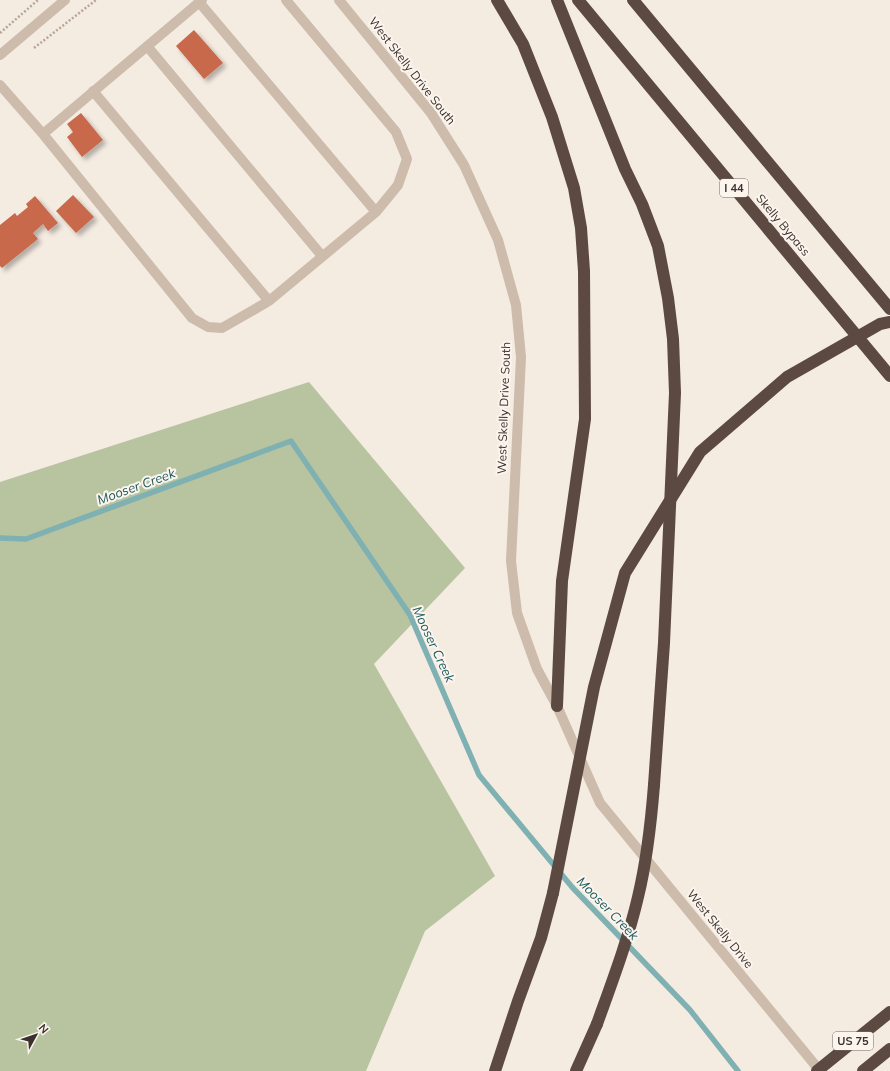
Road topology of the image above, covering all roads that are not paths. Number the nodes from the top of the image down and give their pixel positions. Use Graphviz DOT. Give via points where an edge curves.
graph roads {
  1 [pos="65,0"];
  2 [pos="286,0"];
  3 [pos="339,0"];
  4 [pos="497,0"];
  5 [pos="556,0"];
  6 [pos="578,0"];
  7 [pos="633,0"];
  8 [pos="200,1"];
  9 [pos="148,46"];
  10 [pos="0,55"];
  11 [pos="0,85"];
  12 [pos="93,91"];
  13 [pos="43,134"];
  14 [pos="376,212"];
  15 [pos="322,256"];
  16 [pos="269,301"];
  17 [pos="890,309"];
  18 [pos="890,322"];
  19 [pos="890,376"];
  20 [pos="558,706"];
  21 [pos="600,804"];
  22 [pos="890,1012"];
  23 [pos="890,1049"];
  24 [pos="495,1071"];
  25 [pos="576,1071"];
  26 [pos="818,1071"];
  27 [pos="863,1071"];
  1 -- 10 [label="street"];
  2 -- 14 [label="street" via="396,132 407,159 398,185"];
  3 -- 20 [label="street, West Skelly Drive South" via="430,113 464,165 498,240 516,305 521,357 511,561 517,613 537,668"];
  4 -- 20 [label="highway" via="523,44 552,117 574,188 581,228 584,272 585,419 562,581"];
  5 -- 25 [label="highway, bridge" via="658,246 673,339 675,393 664,635 650,834 638,897 617,969"];
  6 -- 19 [label="highway, Skelly Bypass / I 44"];
  7 -- 17 [label="highway"];
  8 -- 9 [label="street"];
  8 -- 14 [label="street"];
  9 -- 12 [label="street"];
  9 -- 15 [label="street"];
  11 -- 13 [label="street"];
  12 -- 13 [label="street"];
  12 -- 16 [label="street"];
  13 -- 16 [label="street" via="192,318 208,327 222,328"];
  14 -- 15 [label="street"];
  15 -- 16 [label="street"];
  18 -- 24 [label="highway, bridge" via="880,324 787,377 700,452 624,573 594,687 542,938"];
  20 -- 21 [label="street, West Skelly Drive South"];
  21 -- 26 [label="street, West Skelly Drive"];
  22 -- 26 [label="highway, US 75, bridge"];
  23 -- 27 [label="highway, US 75"];
}
